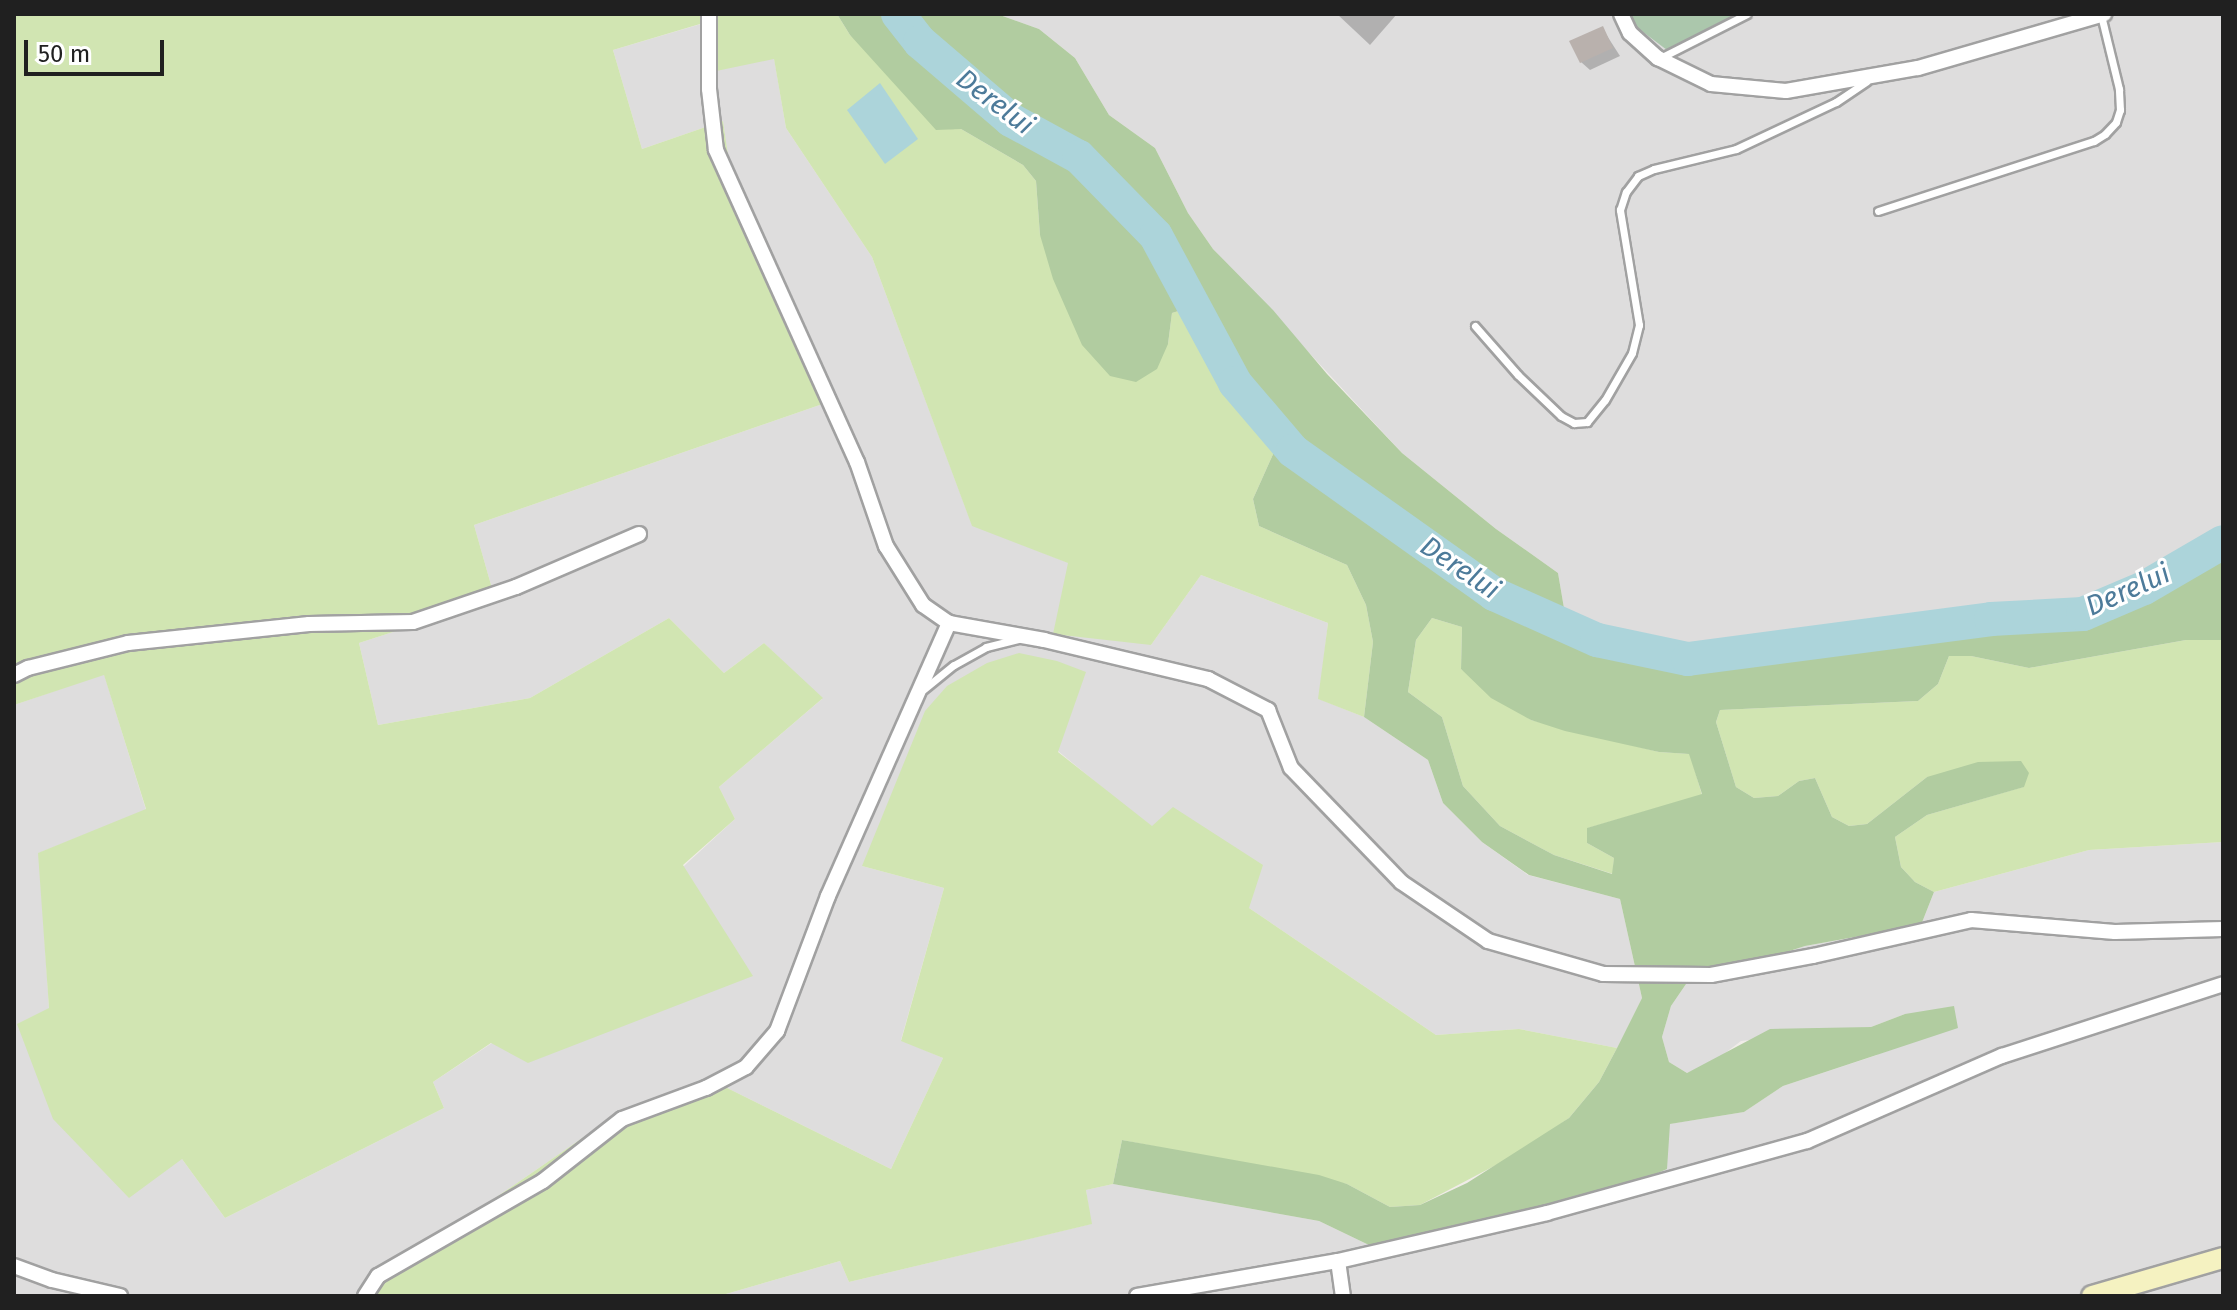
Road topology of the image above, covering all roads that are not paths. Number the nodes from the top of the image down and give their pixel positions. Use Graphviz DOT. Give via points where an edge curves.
graph roads {
  1 [pos="709,14"];
  2 [pos="1621,14"];
  3 [pos="1747,14"];
  4 [pos="2102,14"];
  5 [pos="1658,58"];
  6 [pos="1876,75"];
  7 [pos="1878,211"];
  8 [pos="1475,326"];
  9 [pos="639,534"];
  10 [pos="949,623"];
  11 [pos="1026,637"];
  12 [pos="14,675"];
  13 [pos="916,695"];
  14 [pos="2223,929"];
  15 [pos="2223,984"];
  16 [pos="2223,1258"];
  17 [pos="1338,1261"];
  18 [pos="14,1266"];
  19 [pos="120,1296"];
  20 [pos="365,1296"];
  21 [pos="1137,1296"];
  22 [pos="1343,1296"];
  23 [pos="2092,1296"];
  1 -- 10 [label="street" via="716,150 857,462 886,546 923,605"];
  2 -- 5 [label="street" via="1630,33"];
  3 -- 5 [label="lane"];
  4 -- 6 [label="street" via="1918,68"];
  4 -- 7 [label="lane" via="2120,110 2105,134"];
  5 -- 6 [label="street" via="1711,84 1786,91"];
  6 -- 8 [label="lane" via="1836,102 1736,149 1638,176 1620,210 1639,325 1632,353 1587,422 1561,416"];
  9 -- 12 [label="street" via="516,587 413,622 309,624 128,643"];
  10 -- 11 [label="street"];
  10 -- 13 [label="street"];
  11 -- 13 [label="lane" via="986,647"];
  11 -- 14 [label="street" via="1208,679 1268,710 1291,768 1401,882 1488,941 1603,974 1711,975 1971,920 2115,932"];
  13 -- 20 [label="street" via="828,896 777,1031 746,1067 622,1119 543,1181 378,1276"];
  15 -- 17 [label="street" via="2002,1056 1807,1141 1547,1213"];
  16 -- 23 [label="main road"];
  17 -- 21 [label="street"];
  17 -- 22 [label="street"];
  18 -- 19 [label="street"];
}
